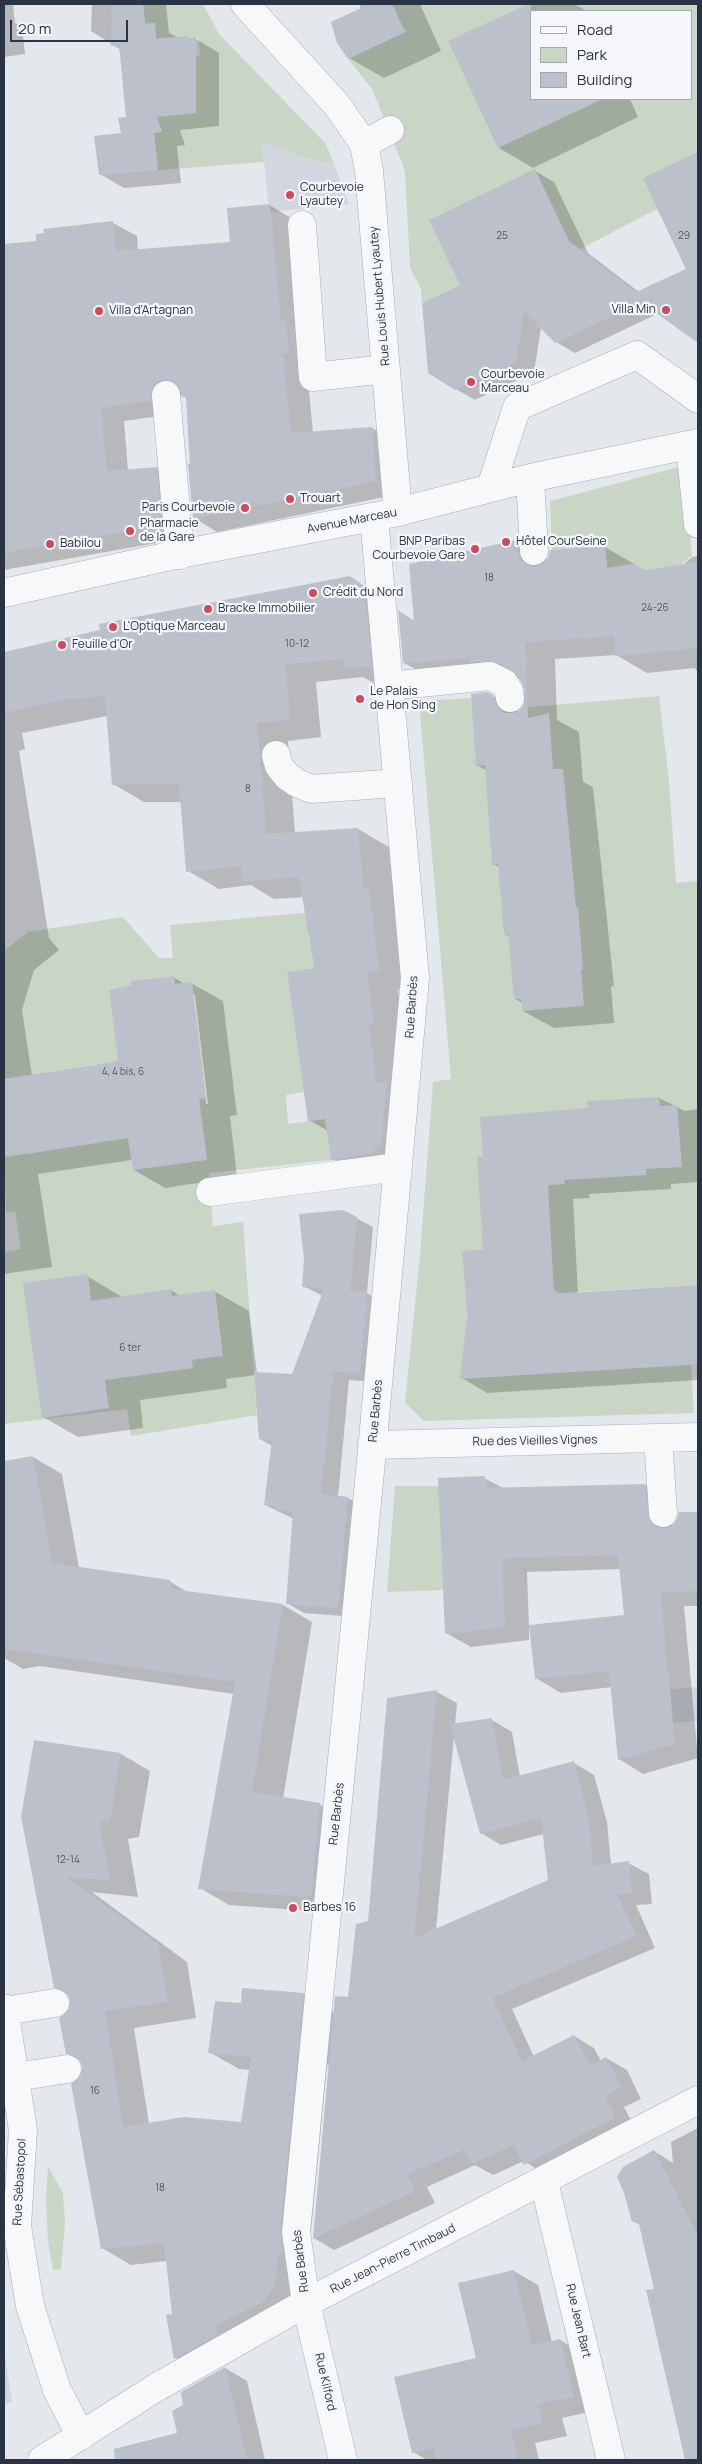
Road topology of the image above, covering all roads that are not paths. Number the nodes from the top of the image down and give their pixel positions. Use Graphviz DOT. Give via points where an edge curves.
graph roads {
  1 [pos="245,4"];
  2 [pos="390,130"];
  3 [pos="364,144"];
  4 [pos="302,226"];
  5 [pos="386,369"];
  6 [pos="166,395"];
  7 [pos="698,399"];
  8 [pos="694,444"];
  9 [pos="530,478"];
  10 [pos="491,488"];
  11 [pos="386,514"];
  12 [pos="698,524"];
  13 [pos="534,551"];
  14 [pos="180,555"];
  15 [pos="4,593"];
  16 [pos="389,686"];
  17 [pos="510,698"];
  18 [pos="276,755"];
  19 [pos="398,783"];
  20 [pos="398,1166"];
  21 [pos="210,1192"];
  22 [pos="698,1437"];
  23 [pos="658,1438"];
  24 [pos="372,1445"];
  25 [pos="663,1513"];
  26 [pos="55,2003"];
  27 [pos="4,2010"];
  28 [pos="67,2070"];
  29 [pos="16,2078"];
  30 [pos="698,2100"];
  31 [pos="544,2182"];
  32 [pos="306,2303"];
  33 [pos="63,2451"];
  34 [pos="343,2460"];
  35 [pos="611,2460"];
  1 -- 3 [label="street, Rue Louis Hubert Lyautey" via="336,104"];
  2 -- 3 [label="street"];
  3 -- 5 [label="street, Rue Louis Hubert Lyautey"];
  4 -- 5 [label="street" via="313,377"];
  5 -- 11 [label="street, Rue Louis Hubert Lyautey"];
  6 -- 14 [label="street"];
  7 -- 10 [label="street" via="637,356 612,366 517,407"];
  8 -- 9 [label="street, Avenue Marceau"];
  8 -- 12 [label="street"];
  9 -- 10 [label="street, Avenue Marceau"];
  9 -- 13 [label="street"];
  10 -- 11 [label="street, Avenue Marceau"];
  11 -- 14 [label="street, Avenue Marceau"];
  11 -- 16 [label="street, Rue Barbès"];
  14 -- 15 [label="street, Avenue Marceau"];
  16 -- 17 [label="street" via="490,676 504,683"];
  16 -- 19 [label="street, Rue Barbès"];
  18 -- 19 [label="street" via="278,766 287,776 311,789"];
  19 -- 20 [label="street, Rue Barbès" via="415,978"];
  20 -- 21 [label="street"];
  20 -- 24 [label="street, Rue Barbès"];
  22 -- 23 [label="street, Rue des Vieilles Vignes"];
  23 -- 24 [label="street, Rue des Vieilles Vignes"];
  23 -- 25 [label="street"];
  24 -- 32 [label="street, Rue Barbès" via="296,2232"];
  26 -- 27 [label="street"];
  27 -- 29 [label="street, Rue Sébastopol"];
  28 -- 29 [label="street"];
  29 -- 33 [label="street, Rue Sébastopol" via="23,2130 17,2226 30,2306 58,2390"];
  30 -- 31 [label="street, Rue Jean-Pierre Timbaud"];
  31 -- 32 [label="street, Rue Jean-Pierre Timbaud"];
  31 -- 35 [label="street, Rue Jean Bart"];
  32 -- 33 [label="street, Rue Jean-Pierre Timbaud" via="157,2388"];
  32 -- 34 [label="street, Rue Kilford"];
}
